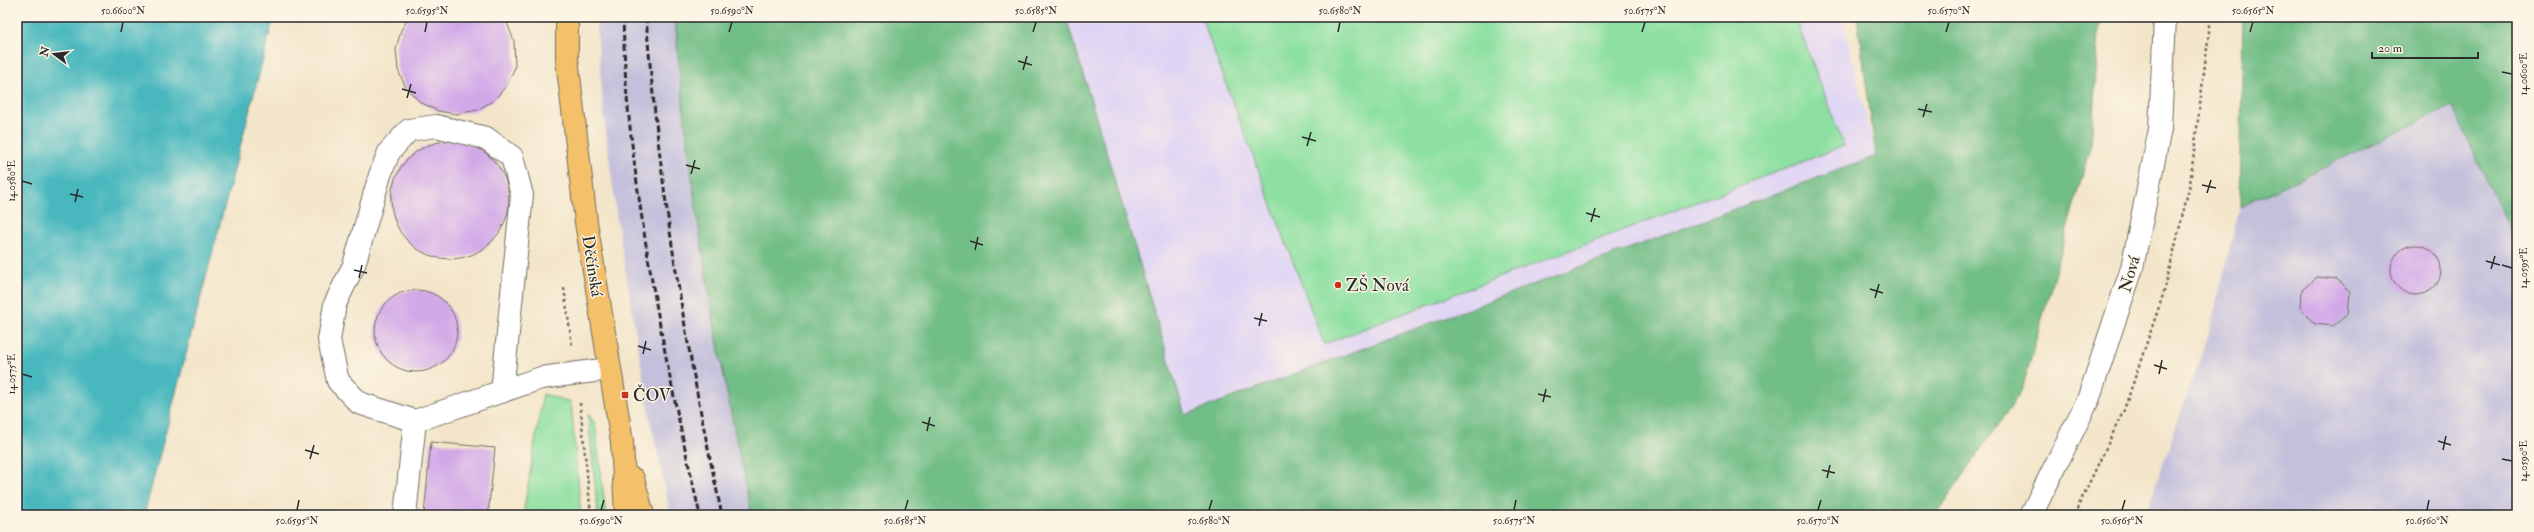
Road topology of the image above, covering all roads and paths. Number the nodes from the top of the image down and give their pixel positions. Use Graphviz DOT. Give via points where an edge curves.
graph roads {
  1 [pos="567,17"];
  2 [pos="2165,17"];
  3 [pos="609,369"];
  4 [pos="502,392"];
  5 [pos="580,410"];
  6 [pos="415,421"];
  7 [pos="622,442"];
  8 [pos="405,515"];
  9 [pos="591,515"];
  10 [pos="626,515"];
  11 [pos="643,515"];
  12 [pos="2031,515"];
  1 -- 3 [label="main road, Děčínská" via="567,59 586,222"];
  2 -- 12 [label="street, Nová" via="2160,129 2132,268 2088,400"];
  3 -- 4 [label="street" via="541,378"];
  3 -- 7 [label="main road, Děčínská"];
  4 -- 6 [label="street"];
  4 -- 6 [label="street" via="522,195 512,157 486,138 436,126 409,130 389,152 380,175 354,265 335,304 330,340 338,381 359,403"];
  5 -- 9 [label="path"];
  6 -- 8 [label="street"];
  7 -- 10 [label="main road, Děčínská"];
  7 -- 11 [label="main road"];
}
